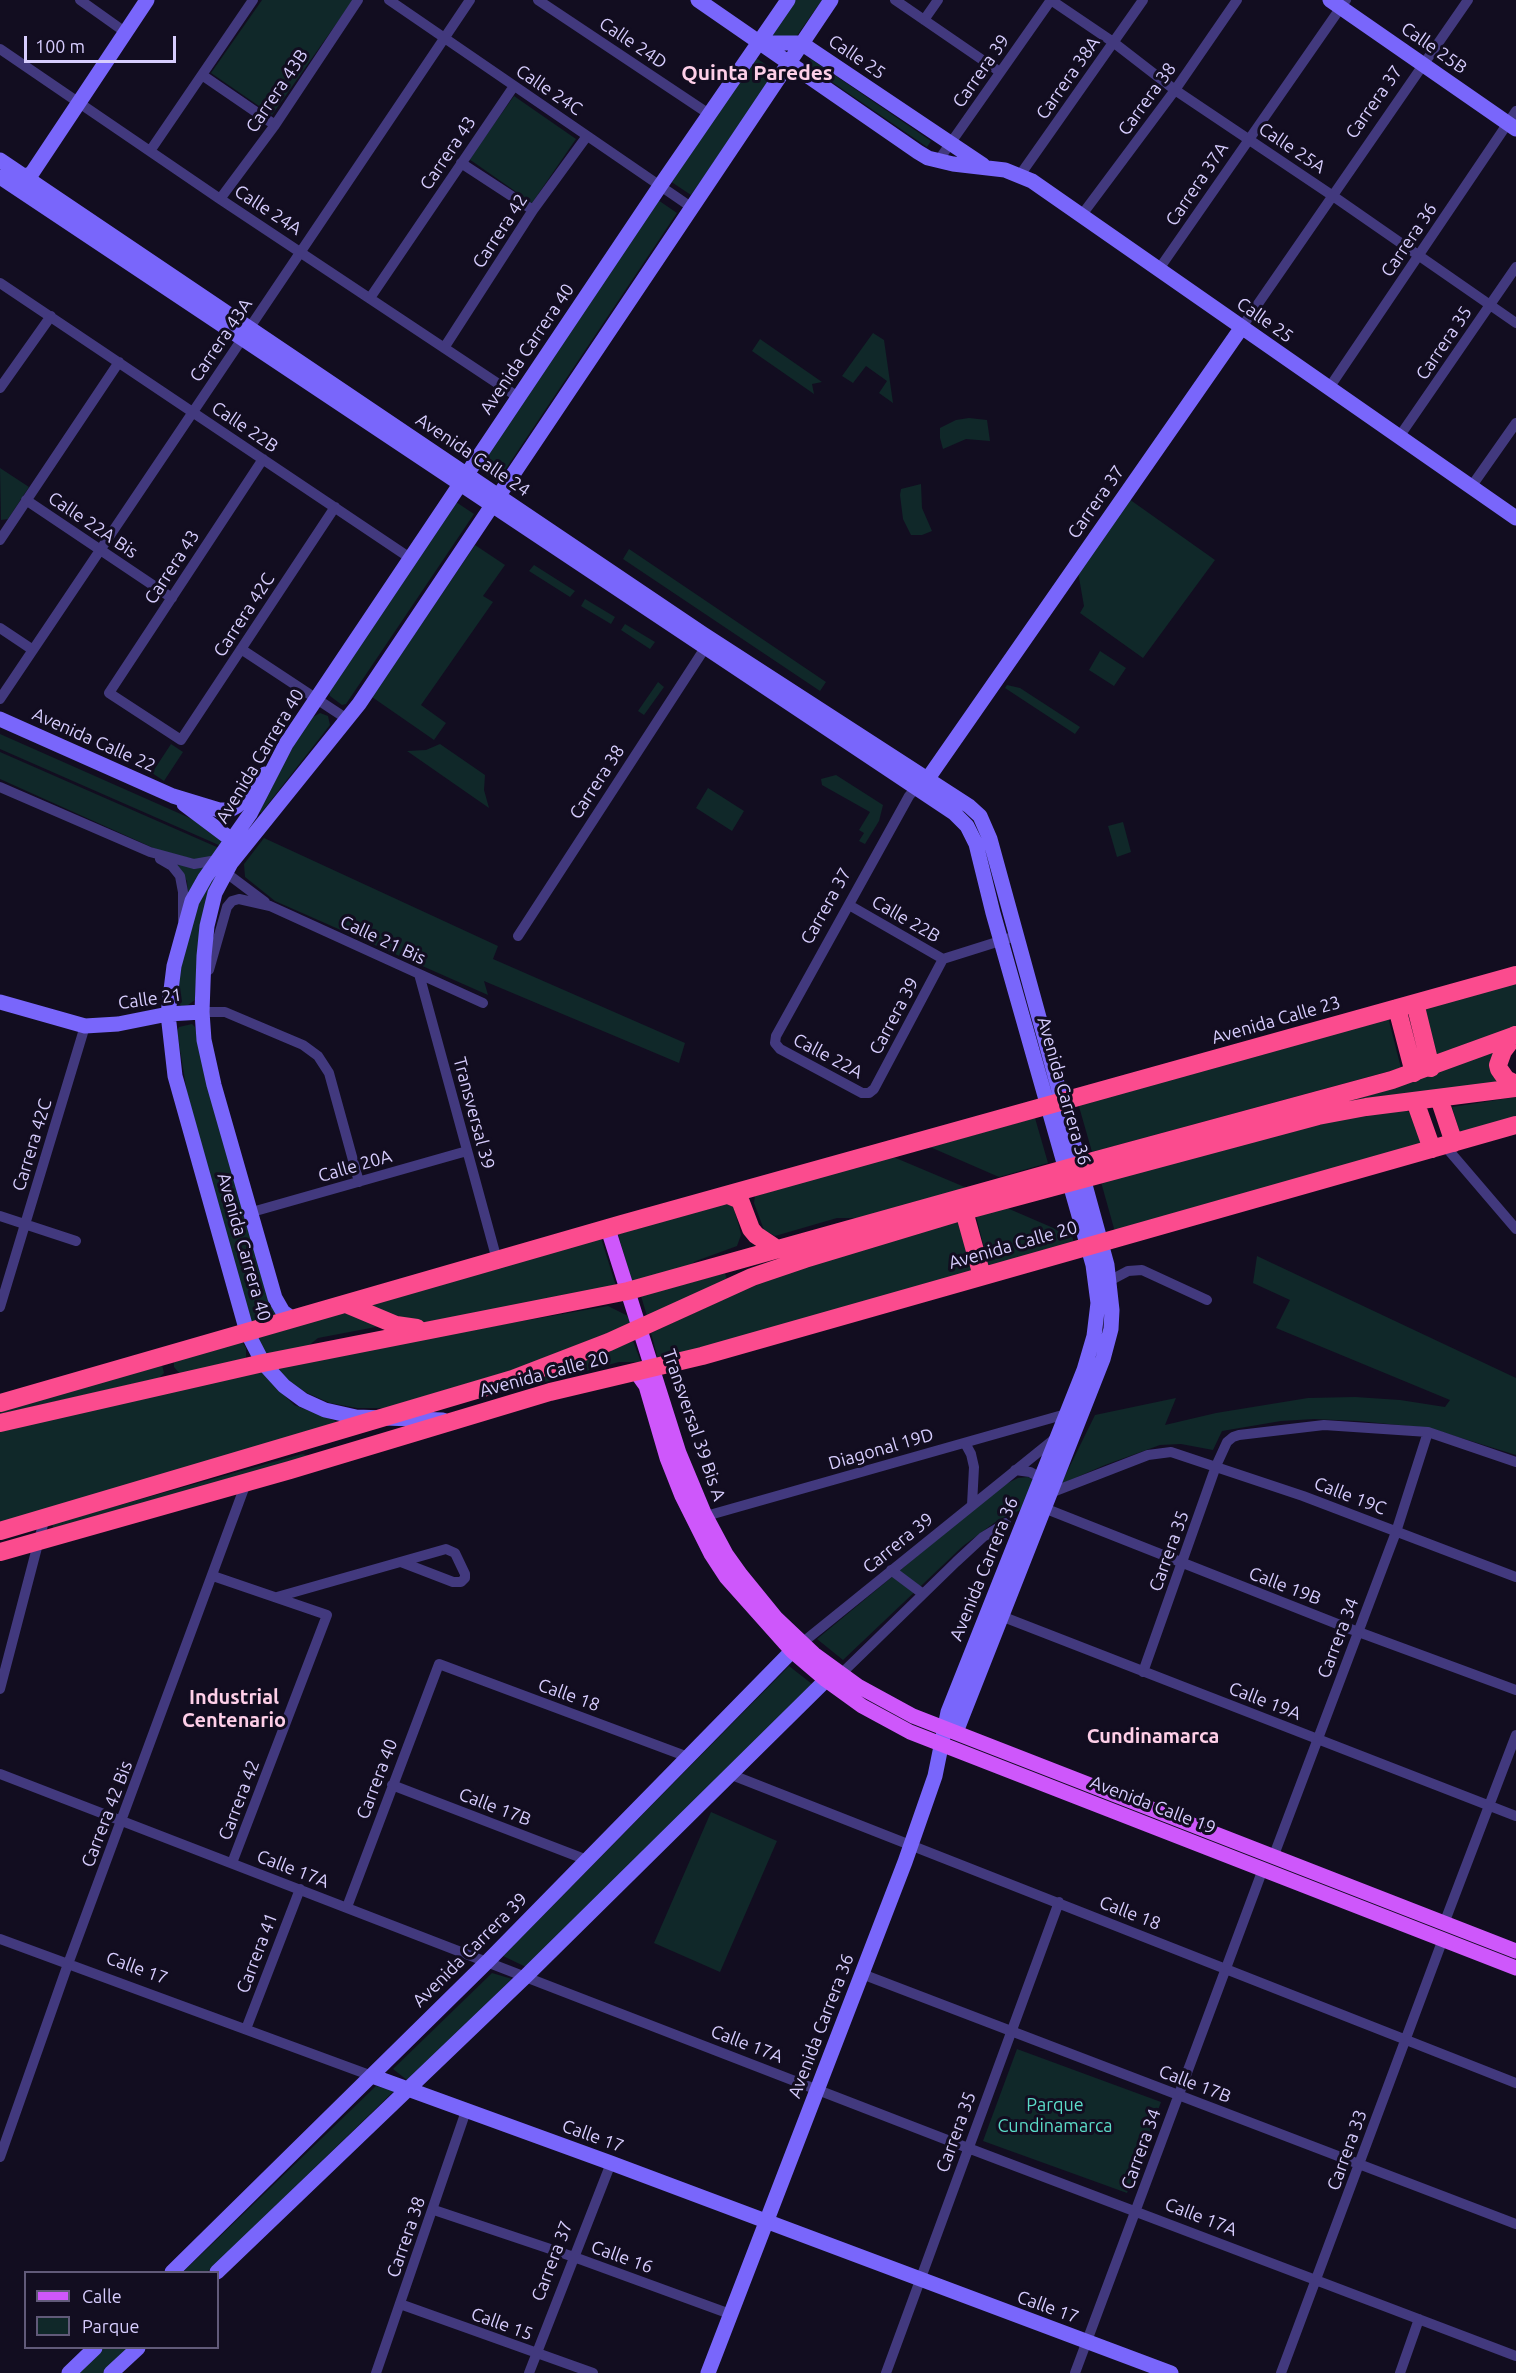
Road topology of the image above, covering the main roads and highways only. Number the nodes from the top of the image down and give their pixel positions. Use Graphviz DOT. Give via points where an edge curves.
graph roads {
  1 [pos="147,0"];
  2 [pos="698,0"];
  3 [pos="788,0"];
  4 [pos="831,0"];
  5 [pos="1339,3"];
  6 [pos="759,43"];
  7 [pos="801,43"];
  8 [pos="788,63"];
  9 [pos="1513,121"];
  10 [pos="0,160"];
  11 [pos="986,167"];
  12 [pos="24,177"];
  13 [pos="3,183"];
  14 [pos="1242,327"];
  15 [pos="245,334"];
  16 [pos="463,480"];
  17 [pos="495,501"];
  18 [pos="1516,518"];
  19 [pos="0,719"];
  20 [pos="279,756"];
  21 [pos="921,783"];
  22 [pos="173,796"];
  23 [pos="232,840"];
  24 [pos="221,866"];
  25 [pos="1516,975"];
  26 [pos="0,1002"];
  27 [pos="1415,1003"];
  28 [pos="202,1007"];
  29 [pos="1397,1008"];
  30 [pos="168,1014"];
  31 [pos="1516,1035"];
  32 [pos="1422,1070"];
  33 [pos="1516,1086"];
  34 [pos="1439,1098"];
  35 [pos="1415,1101"];
  36 [pos="1055,1104"];
  37 [pos="1516,1125"];
  38 [pos="1443,1146"];
  39 [pos="1074,1174"];
  40 [pos="728,1195"];
  41 [pos="964,1211"];
  42 [pos="608,1228"];
  43 [pos="1094,1244"];
  44 [pos="777,1249"];
  45 [pos="982,1276"];
  46 [pos="628,1291"];
  47 [pos="346,1304"];
  48 [pos="292,1319"];
  49 [pos="640,1328"];
  50 [pos="434,1329"];
  51 [pos="248,1332"];
  52 [pos="164,1356"];
  53 [pos="263,1363"];
  54 [pos="644,1370"];
  55 [pos="513,1378"];
  56 [pos="173,1383"];
  57 [pos="0,1403"];
  58 [pos="378,1419"];
  59 [pos="455,1420"];
  60 [pos="0,1423"];
  61 [pos="305,1440"];
  62 [pos="330,1458"];
  63 [pos="1043,1486"];
  64 [pos="0,1531"];
  65 [pos="0,1552"];
  66 [pos="797,1647"];
  67 [pos="826,1680"];
  68 [pos="950,1730"];
  69 [pos="942,1744"];
  70 [pos="1516,1951"];
  71 [pos="1516,1968"];
  72 [pos="372,2076"];
  73 [pos="409,2090"];
  74 [pos="766,2222"];
  75 [pos="173,2271"];
  76 [pos="218,2271"];
  77 [pos="94,2349"];
  78 [pos="137,2349"];
  79 [pos="69,2373"];
  80 [pos="111,2373"];
  81 [pos="708,2373"];
  82 [pos="1171,2373"];
  1 -- 12 [label="main road" via="32,173"];
  2 -- 6 [label="main road, Calle 25"];
  3 -- 6 [label="main road, Avenida Carrera 40"];
  4 -- 7 [label="main road, Avenida Carrera 40"];
  5 -- 9 [label="main road, Calle 25B"];
  6 -- 7 [label="main road, Calle 25"];
  6 -- 8 [label="main road, Calle 25"];
  6 -- 16 [label="main road, Avenida Carrera 40"];
  7 -- 8 [label="main road, Avenida Carrera 40"];
  7 -- 11 [label="main road, Calle 25"];
  8 -- 11 [label="main road, Calle 25" via="918,152 938,161"];
  8 -- 17 [label="main road, Avenida Carrera 40"];
  10 -- 12 [label="main road, Avenida Calle 24"];
  11 -- 14 [label="main road, Calle 25" via="1020,175"];
  12 -- 13 [label="main road"];
  12 -- 15 [label="main road, Avenida Calle 24"];
  13 -- 15 [label="main road, Avenida Calle 24"];
  14 -- 18 [label="main road, Calle 25"];
  14 -- 21 [label="main road, Carrera 37"];
  15 -- 16 [label="main road, Avenida Calle 24"];
  16 -- 17 [label="main road, Avenida Calle 24"];
  16 -- 20 [label="main road, Avenida Carrera 40"];
  17 -- 21 [label="main road, Avenida Calle 24" via="703,634"];
  17 -- 21 [label="main road, Avenida Calle 24" via="705,648"];
  17 -- 24 [label="main road, Avenida Carrera 40" via="347,719"];
  19 -- 22 [label="main road, Avenida Calle 22"];
  20 -- 22 [label="main road, Avenida Calle 22" via="241,803 230,810"];
  20 -- 23 [label="main road, Avenida Carrera 40" via="250,814"];
  21 -- 36 [label="main road, Avenida Carrera 36" via="972,832 1001,941"];
  21 -- 36 [label="main road, Avenida Carrera 36" via="969,806 980,816 990,839"];
  22 -- 23 [label="main road, Avenida Calle 22"];
  23 -- 24 [label="main road, Avenida Carrera 40"];
  24 -- 28 [label="main road, Avenida Carrera 40" via="207,926"];
  24 -- 30 [label="main road, Avenida Carrera 40" via="192,901 172,977"];
  25 -- 27 [label="highway, Avenida Calle 23"];
  26 -- 30 [label="main road, Calle 21" via="85,1026"];
  27 -- 29 [label="highway, Avenida Calle 23"];
  27 -- 32 [label="highway"];
  28 -- 30 [label="main road, Calle 21"];
  28 -- 48 [label="main road, Avenida Carrera 40" via="204,1040 214,1085 275,1298 279,1308"];
  29 -- 32 [label="highway"];
  29 -- 36 [label="highway, Avenida Calle 23"];
  30 -- 51 [label="main road, Avenida Carrera 40" via="180,1096"];
  31 -- 32 [label="highway"];
  31 -- 33 [label="highway" via="1498,1065 1502,1075"];
  32 -- 39 [label="highway"];
  33 -- 34 [label="highway"];
  34 -- 35 [label="highway"];
  34 -- 38 [label="highway"];
  35 -- 38 [label="highway"];
  35 -- 39 [label="highway" via="1318,1116"];
  36 -- 39 [label="main road, Avenida Carrera 36"];
  36 -- 40 [label="highway"];
  37 -- 38 [label="highway"];
  38 -- 43 [label="highway"];
  39 -- 41 [label="highway, Avenida Calle 20"];
  39 -- 43 [label="main road, Avenida Carrera 36"];
  39 -- 44 [label="highway"];
  40 -- 42 [label="highway"];
  40 -- 44 [label="highway" via="741,1203 756,1235"];
  41 -- 45 [label="highway"];
  41 -- 49 [label="highway, Avenida Calle 20" via="752,1277"];
  42 -- 46 [label="main road, Transversal 39 Bis A"];
  42 -- 47 [label="highway"];
  43 -- 45 [label="highway, Avenida Calle 20"];
  43 -- 63 [label="main road, Avenida Carrera 36" via="1097,1321"];
  43 -- 63 [label="main road, Avenida Carrera 36" via="1111,1280 1108,1342"];
  44 -- 46 [label="highway"];
  45 -- 54 [label="highway, Avenida Calle 20"];
  46 -- 49 [label="main road, Transversal 39 Bis A"];
  46 -- 50 [label="highway"];
  47 -- 48 [label="highway"];
  47 -- 50 [label="highway" via="396,1325"];
  48 -- 51 [label="highway"];
  49 -- 54 [label="main road, Transversal 39 Bis A"];
  49 -- 55 [label="highway, Avenida Calle 20"];
  50 -- 53 [label="highway"];
  51 -- 52 [label="highway"];
  51 -- 53 [label="main road, Avenida Carrera 40"];
  52 -- 56 [label="highway"];
  52 -- 57 [label="highway"];
  53 -- 56 [label="highway"];
  53 -- 58 [label="main road, Avenida Carrera 40" via="284,1386 316,1406 337,1414"];
  54 -- 59 [label="highway, Avenida Calle 20" via="568,1387"];
  54 -- 66 [label="main road, Transversal 39 Bis A" via="684,1469 726,1554"];
  54 -- 66 [label="main road, Transversal 39 Bis A" via="678,1487 711,1554 743,1598"];
  55 -- 58 [label="highway, Avenida Calle 20"];
  55 -- 59 [label="highway"];
  56 -- 60 [label="highway"];
  58 -- 59 [label="main road, Avenida Carrera 40"];
  58 -- 61 [label="highway, Avenida Calle 20"];
  59 -- 62 [label="highway, Avenida Calle 20"];
  61 -- 62 [label="highway"];
  61 -- 64 [label="highway, Avenida Calle 20"];
  62 -- 65 [label="highway, Avenida Calle 20"];
  63 -- 68 [label="main road, Avenida Carrera 36"];
  63 -- 68 [label="main road, Avenida Carrera 36" via="1044,1508"];
  66 -- 67 [label="main road, Avenida Calle 19"];
  66 -- 68 [label="main road, Avenida Calle 19" via="902,1711"];
  66 -- 72 [label="main road, Avenida Carrera 39"];
  67 -- 69 [label="main road, Avenida Calle 19" via="888,1722"];
  67 -- 73 [label="main road"];
  68 -- 69 [label="main road, Avenida Carrera 36"];
  68 -- 70 [label="main road, Avenida Calle 19"];
  69 -- 71 [label="main road, Avenida Calle 19"];
  69 -- 74 [label="main road, Avenida Carrera 36" via="935,1776 910,1844"];
  72 -- 73 [label="main road, Calle 17"];
  72 -- 75 [label="main road, Avenida Carrera 39"];
  73 -- 74 [label="main road, Calle 17"];
  73 -- 76 [label="main road"];
  74 -- 81 [label="main road, Avenida Carrera 36"];
  74 -- 82 [label="main road, Calle 17"];
  77 -- 79 [label="main road"];
  78 -- 80 [label="main road"];
}
